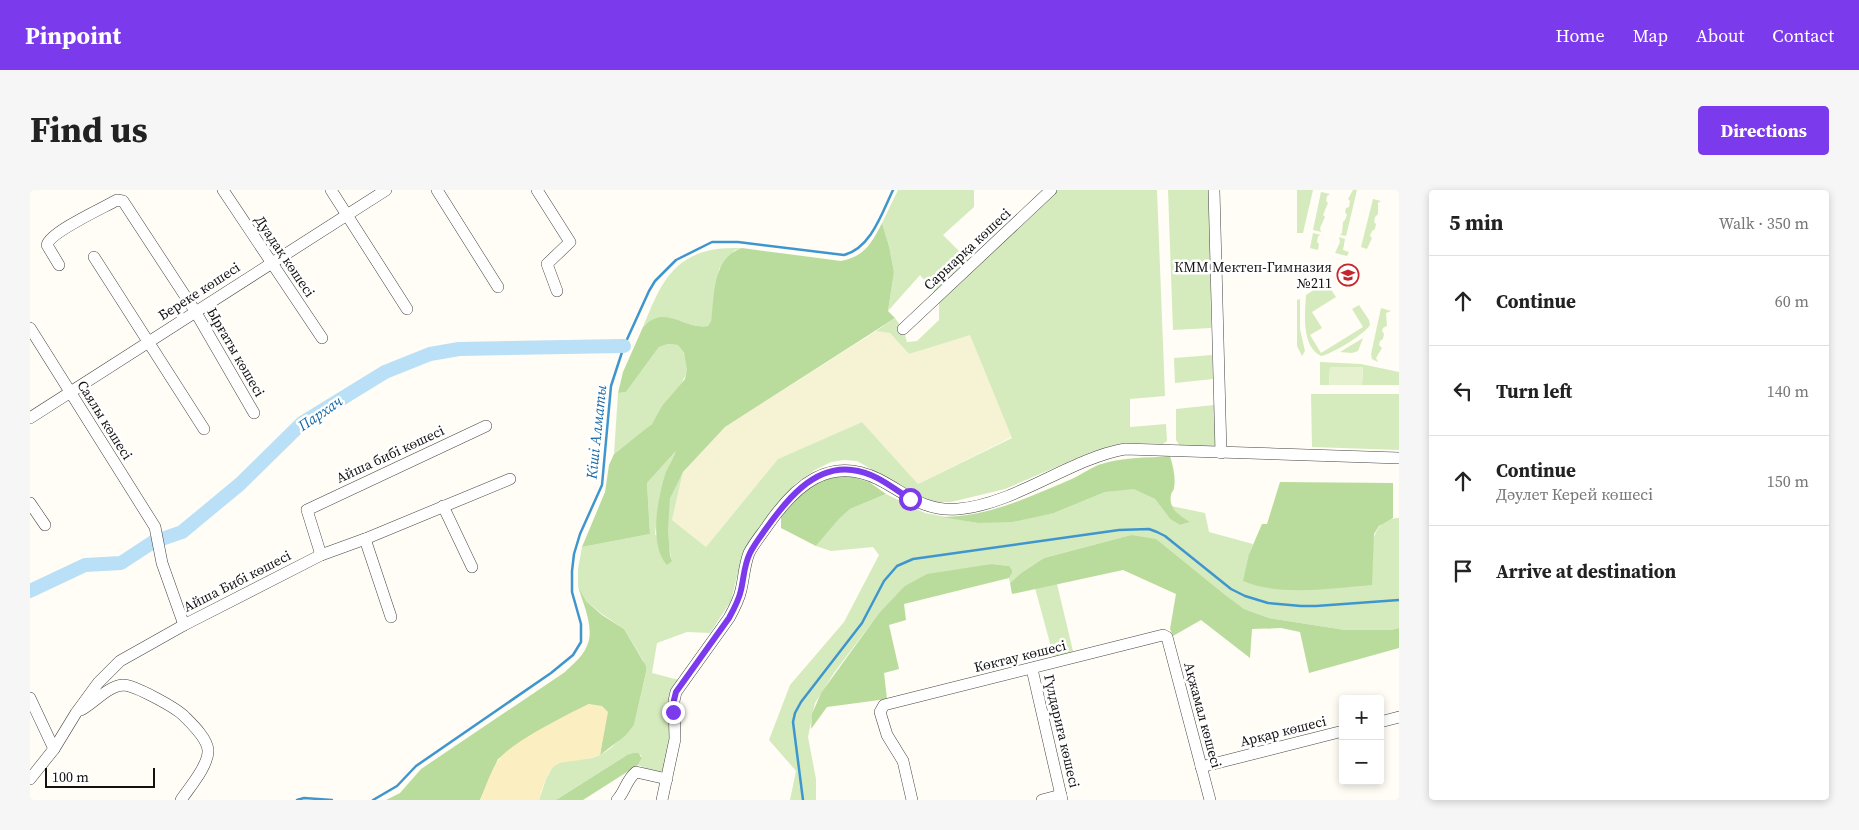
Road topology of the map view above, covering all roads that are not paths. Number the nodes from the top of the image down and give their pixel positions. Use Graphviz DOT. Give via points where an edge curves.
graph roads {
  1 [pos="223,190"];
  2 [pos="331,190"];
  3 [pos="386,190"];
  4 [pos="437,190"];
  5 [pos="537,190"];
  6 [pos="1051,190"];
  7 [pos="1214,190"];
  8 [pos="347,214"];
  9 [pos="94,257"];
  10 [pos="271,262"];
  11 [pos="59,265"];
  12 [pos="498,287"];
  13 [pos="558,291"];
  14 [pos="407,309"];
  15 [pos="195,311"];
  16 [pos="30,328"];
  17 [pos="903,329"];
  18 [pos="322,338"];
  19 [pos="148,342"];
  20 [pos="69,392"];
  21 [pos="254,413"];
  22 [pos="30,418"];
  23 [pos="486,426"];
  24 [pos="204,429"];
  25 [pos="1221,453"];
  26 [pos="1399,458"];
  27 [pos="510,478"];
  28 [pos="30,503"];
  29 [pos="443,506"];
  30 [pos="45,525"];
  31 [pos="365,538"];
  32 [pos="321,555"];
  33 [pos="472,567"];
  34 [pos="392,617"];
  35 [pos="184,624"];
  36 [pos="1167,637"];
  37 [pos="1032,669"];
  38 [pos="30,698"];
  39 [pos="76,713"];
  40 [pos="1399,717"];
  41 [pos="1384,721"];
  42 [pos="1339,732"];
  43 [pos="54,749"];
  44 [pos="1200,767"];
  45 [pos="30,779"];
  46 [pos="667,779"];
  47 [pos="1062,797"];
  48 [pos="181,800"];
  49 [pos="616,800"];
  50 [pos="662,800"];
  51 [pos="912,800"];
  52 [pos="1042,800"];
  53 [pos="1210,800"];
  1 -- 10 [label="street, Дуадақ көшесі"];
  2 -- 8 [label="street"];
  3 -- 8 [label="street, Береке көшесі"];
  4 -- 12 [label="street"];
  5 -- 13 [label="street" via="570,242 547,264"];
  6 -- 17 [label="street, Сарыарқа көшесі"];
  7 -- 25 [label="street"];
  8 -- 10 [label="street, Береке көшесі"];
  8 -- 14 [label="street"];
  9 -- 19 [label="street"];
  10 -- 15 [label="street, Береке көшесі"];
  10 -- 18 [label="street, Дуадақ көшесі"];
  11 -- 15 [label="street, Ырғаты көшесі" via="47,245 48,241 81,218 120,200"];
  15 -- 19 [label="street, Береке көшесі"];
  15 -- 21 [label="street, Ырғаты көшесі"];
  16 -- 20 [label="street, Саялы көшесі"];
  19 -- 20 [label="street, Береке көшесі"];
  19 -- 24 [label="street"];
  20 -- 22 [label="street, Береке көшесі"];
  20 -- 35 [label="street, Саялы көшесі" via="155,527 162,563"];
  23 -- 32 [label="street, Айша бибі көшесі" via="306,510"];
  25 -- 26 [label="street"];
  25 -- 46 [label="street" via="1149,449 1116,451 1006,496 957,509 923,505 853,470 818,476 782,507 750,552 739,598 729,618 676,692 673,706 675,739"];
  27 -- 29 [label="street, Айша Бибі көшесі"];
  28 -- 30 [label="street"];
  29 -- 31 [label="street, Айша Бибі көшесі"];
  29 -- 33 [label="street"];
  31 -- 32 [label="street, Айша Бибі көшесі"];
  31 -- 34 [label="street"];
  32 -- 35 [label="street, Айша Бибі көшесі"];
  35 -- 39 [label="street, Айша Бибі көшесі" via="120,661 98,683"];
  36 -- 37 [label="street, Көктау көшесі" via="1163,635"];
  36 -- 44 [label="street, Ақжамал көшесі"];
  37 -- 47 [label="street, Гүлдариға көшесі"];
  37 -- 51 [label="street, Көктау көшесі" via="882,707 880,712 885,729 903,761"];
  38 -- 43 [label="street"];
  39 -- 43 [label="street, Айша Бибі көшесі"];
  39 -- 48 [label="street" via="111,689 124,685 139,689 183,715 203,738 208,750 204,766"];
  40 -- 41 [label="street"];
  42 -- 44 [label="street, Арқар көшесі"];
  43 -- 45 [label="street, Айша Бибі көшесі"];
  44 -- 53 [label="street, Ақжамал көшесі"];
  46 -- 49 [label="street" via="636,772"];
  46 -- 50 [label="street"];
  47 -- 52 [label="street"];
}
